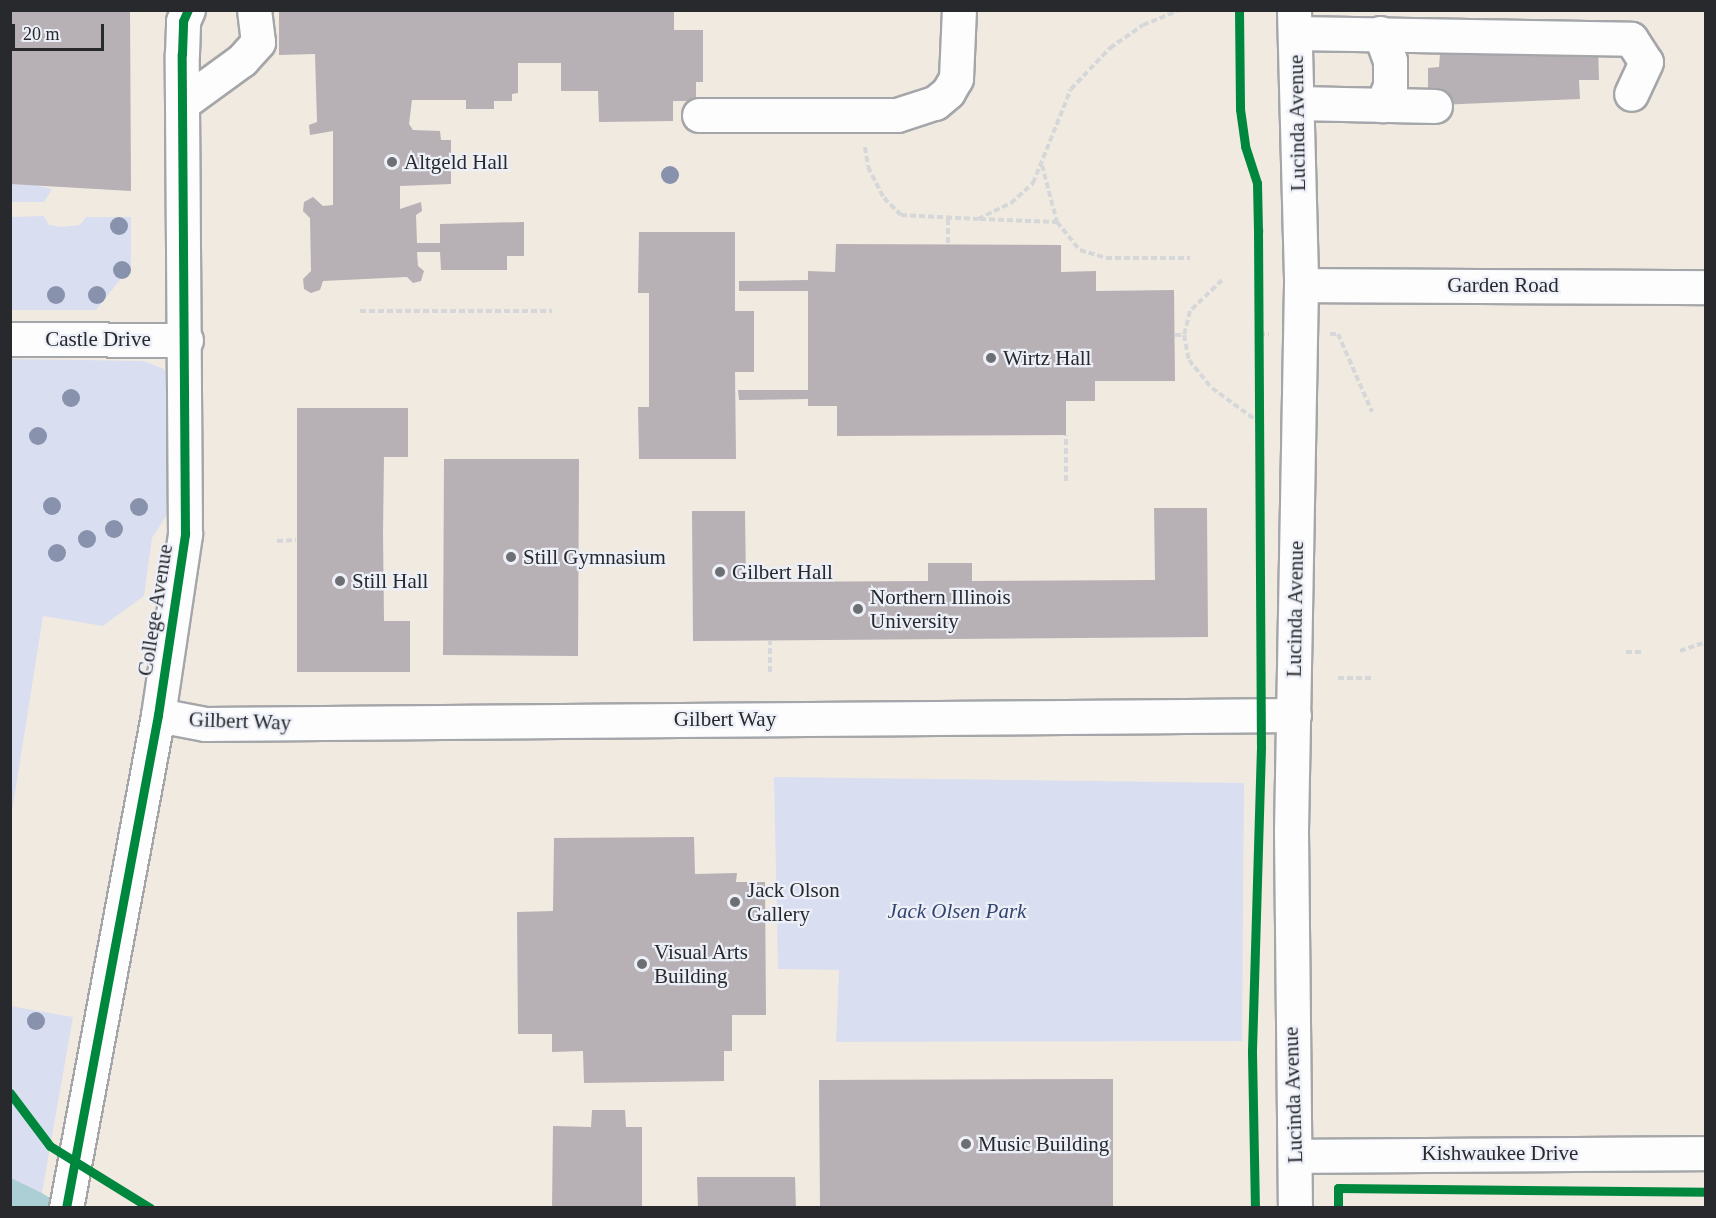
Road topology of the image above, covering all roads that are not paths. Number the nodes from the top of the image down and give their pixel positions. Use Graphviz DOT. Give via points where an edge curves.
graph roads {
  1 [pos="188,10"];
  2 [pos="254,10"];
  3 [pos="959,10"];
  4 [pos="1295,22"];
  5 [pos="1380,33"];
  6 [pos="1631,94"];
  7 [pos="183,103"];
  8 [pos="1297,103"];
  9 [pos="1382,105"];
  10 [pos="1435,106"];
  11 [pos="699,115"];
  12 [pos="1301,285"];
  13 [pos="1706,287"];
  14 [pos="10,339"];
  15 [pos="186,340"];
  16 [pos="158,715"];
  17 [pos="1294,715"];
  18 [pos="1706,1153"];
  19 [pos="1295,1156"];
  20 [pos="68,1199"];
  21 [pos="1295,1208"];
  1 -- 7 [label="street, College Avenue" via="183,21"];
  2 -- 7 [label="street" via="258,42 242,60"];
  3 -- 11 [label="street" via="956,78 935,103 897,115"];
  4 -- 5 [label="street"];
  4 -- 8 [label="street, Lucinda Avenue"];
  5 -- 6 [label="street" via="1631,39 1646,62"];
  5 -- 9 [label="street" via="1389,60 1390,86"];
  7 -- 15 [label="street, College Avenue"];
  8 -- 9 [label="street"];
  8 -- 12 [label="street, Lucinda Avenue"];
  9 -- 10 [label="street"];
  12 -- 13 [label="street, Garden Road"];
  12 -- 17 [label="street, Lucinda Avenue"];
  14 -- 15 [label="street, Castle Drive"];
  15 -- 16 [label="street, College Avenue" via="185,534"];
  16 -- 17 [label="street, Gilbert Way" via="205,724"];
  16 -- 20 [label="street, College Avenue"];
  17 -- 19 [label="street, Lucinda Avenue" via="1291,1053"];
  18 -- 19 [label="street, Kishwaukee Drive"];
  19 -- 21 [label="street, Lucinda Avenue"];
}
